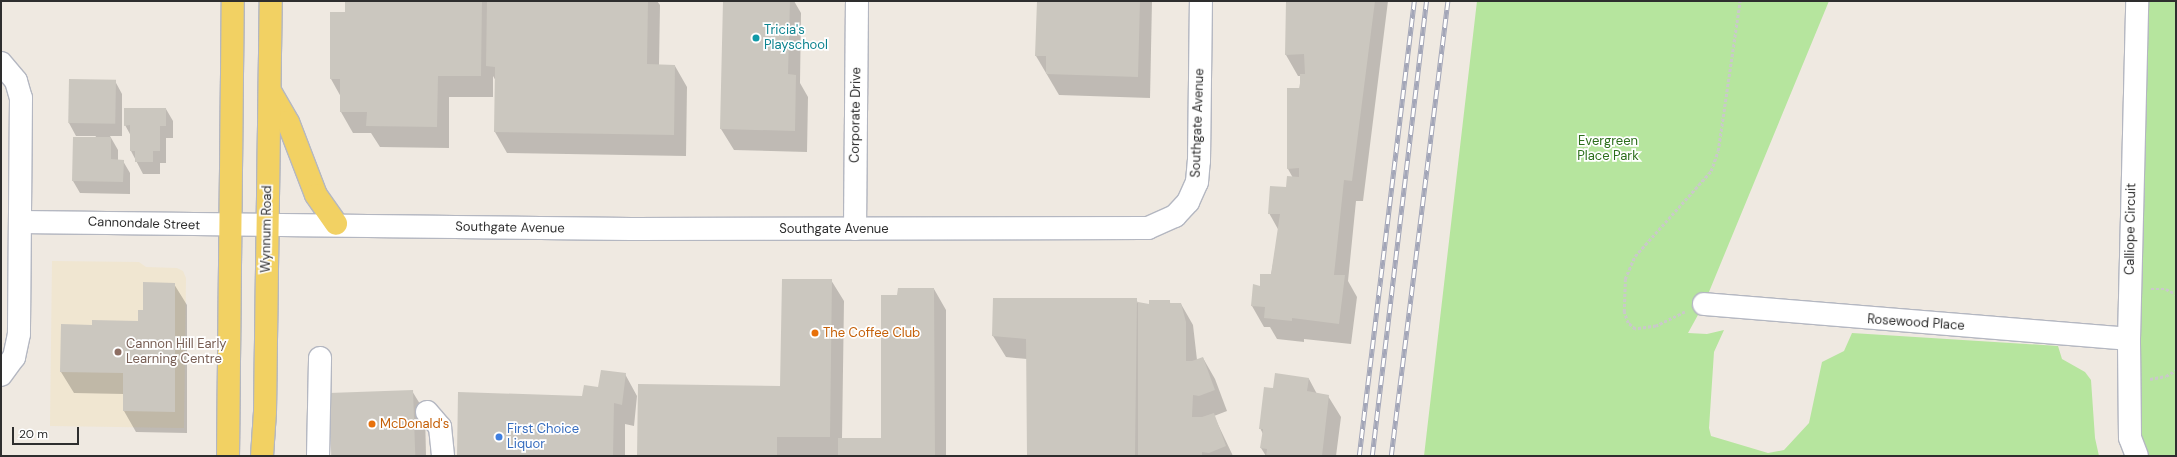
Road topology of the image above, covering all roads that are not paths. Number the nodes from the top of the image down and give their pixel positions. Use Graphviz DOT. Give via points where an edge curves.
graph roads {
  1 [pos="233,1"];
  2 [pos="270,1"];
  3 [pos="858,1"];
  4 [pos="1201,1"];
  5 [pos="2137,1"];
  6 [pos="1,63"];
  7 [pos="270,91"];
  8 [pos="20,222"];
  9 [pos="336,224"];
  10 [pos="268,225"];
  11 [pos="231,226"];
  12 [pos="855,229"];
  13 [pos="1704,304"];
  14 [pos="2129,339"];
  15 [pos="320,358"];
  16 [pos="1,375"];
  17 [pos="228,456"];
  18 [pos="262,456"];
  19 [pos="318,456"];
  20 [pos="428,456"];
  21 [pos="443,456"];
  22 [pos="2137,456"];
  1 -- 11 [label="main road"];
  2 -- 7 [label="main road, Wynnum Road"];
  3 -- 12 [label="street, Corporate Drive"];
  4 -- 12 [label="street, Southgate Avenue" via="1198,172 1193,192 1175,216 1157,226 1138,229"];
  5 -- 14 [label="street, Calliope Circuit"];
  6 -- 8 [label="street" via="16,81 21,98"];
  7 -- 9 [label="main road" via="288,122 316,195"];
  7 -- 10 [label="main road, Wynnum Road"];
  8 -- 11 [label="street, Cannondale Street"];
  8 -- 16 [label="street" via="19,334 14,357"];
  9 -- 10 [label="street, Southgate Avenue"];
  9 -- 12 [label="street, Southgate Avenue" via="496,228"];
  10 -- 11 [label="street, Cannondale Street"];
  10 -- 18 [label="main road, Wynnum Road"];
  11 -- 17 [label="main road"];
  13 -- 14 [label="street, Rosewood Place"];
  14 -- 22 [label="street, Calliope Circuit" via="2130,438"];
  15 -- 19 [label="street"];
  20 -- 21 [label="street" via="427,412 440,427"];
}
